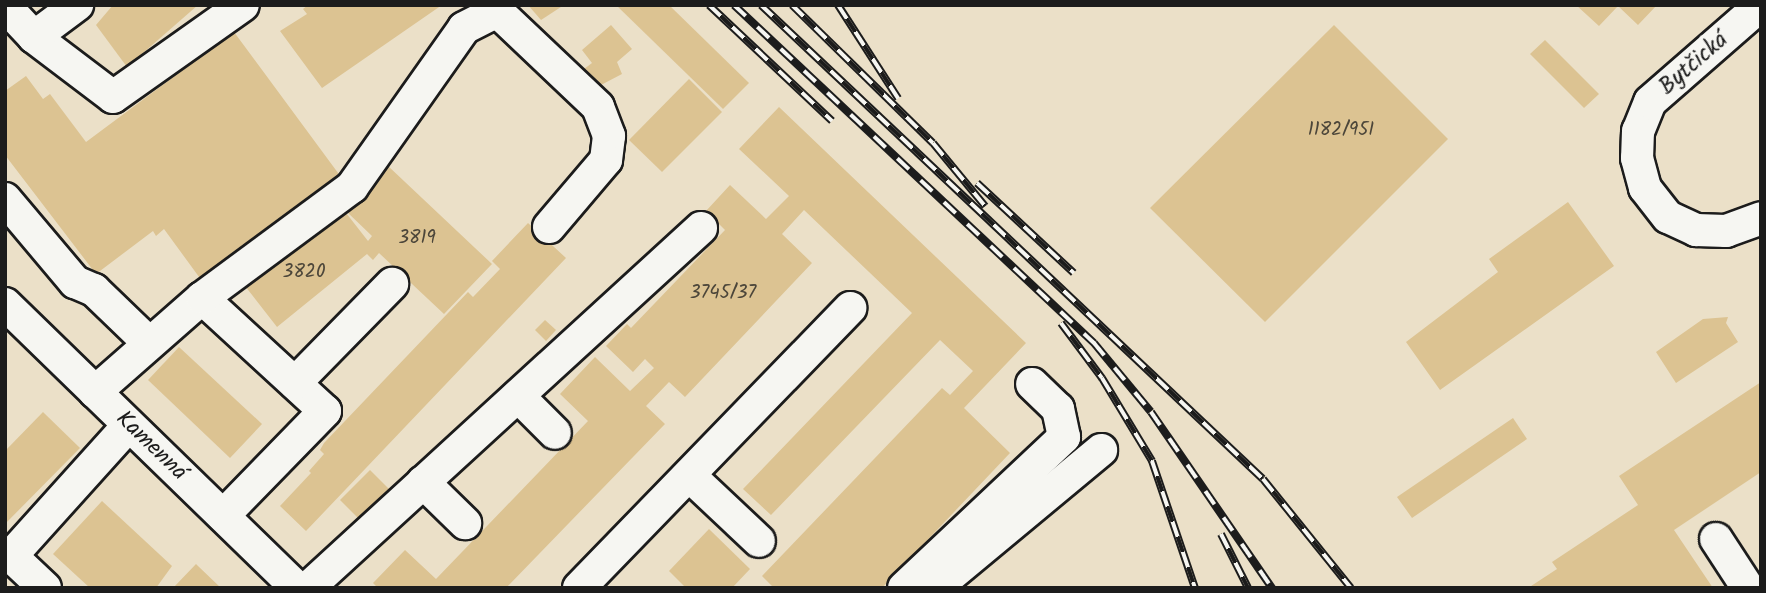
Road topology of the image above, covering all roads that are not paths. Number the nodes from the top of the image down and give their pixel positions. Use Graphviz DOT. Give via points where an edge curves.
graph roads {
  1 [pos="77,5"];
  2 [pos="243,5"];
  3 [pos="1755,11"];
  4 [pos="14,22"];
  5 [pos="5,199"];
  6 [pos="1761,218"];
  7 [pos="549,227"];
  8 [pos="701,228"];
  9 [pos="392,284"];
  10 [pos="202,298"];
  11 [pos="5,304"];
  12 [pos="850,308"];
  13 [pos="149,343"];
  14 [pos="295,383"];
  15 [pos="1032,384"];
  16 [pos="95,392"];
  17 [pos="518,396"];
  18 [pos="129,425"];
  19 [pos="555,433"];
  20 [pos="1101,450"];
  21 [pos="689,475"];
  22 [pos="422,482"];
  23 [pos="223,516"];
  24 [pos="465,523"];
  25 [pos="1716,539"];
  26 [pos="759,541"];
  27 [pos="45,588"];
  28 [pos="298,588"];
  29 [pos="308,588"];
  30 [pos="579,588"];
  31 [pos="904,588"];
  32 [pos="935,588"];
  33 [pos="1748,588"];
  1 -- 4 [label="street"];
  2 -- 4 [label="street" via="113,97"];
  3 -- 6 [label="street, Bytčická" via="1650,102 1638,131 1637,158 1645,188 1668,217 1696,230 1726,231"];
  5 -- 13 [label="street" via="75,282 94,290"];
  7 -- 10 [label="street" via="606,160 609,136 598,107 497,11 464,28 352,187"];
  8 -- 17 [label="street"];
  9 -- 14 [label="street"];
  10 -- 13 [label="street"];
  10 -- 14 [label="street"];
  11 -- 16 [label="street, Kamenná"];
  12 -- 21 [label="street"];
  13 -- 16 [label="street"];
  14 -- 23 [label="street" via="325,411"];
  15 -- 31 [label="street" via="1059,409 1063,438"];
  16 -- 18 [label="street, Kamenná"];
  17 -- 19 [label="street"];
  17 -- 22 [label="street"];
  18 -- 23 [label="street, Kamenná"];
  18 -- 27 [label="street" via="12,556"];
  20 -- 32 [label="street"];
  21 -- 26 [label="street"];
  21 -- 30 [label="street"];
  22 -- 24 [label="street"];
  22 -- 29 [label="street"];
  23 -- 28 [label="street, Kamenná"];
  25 -- 33 [label="street"];
}
